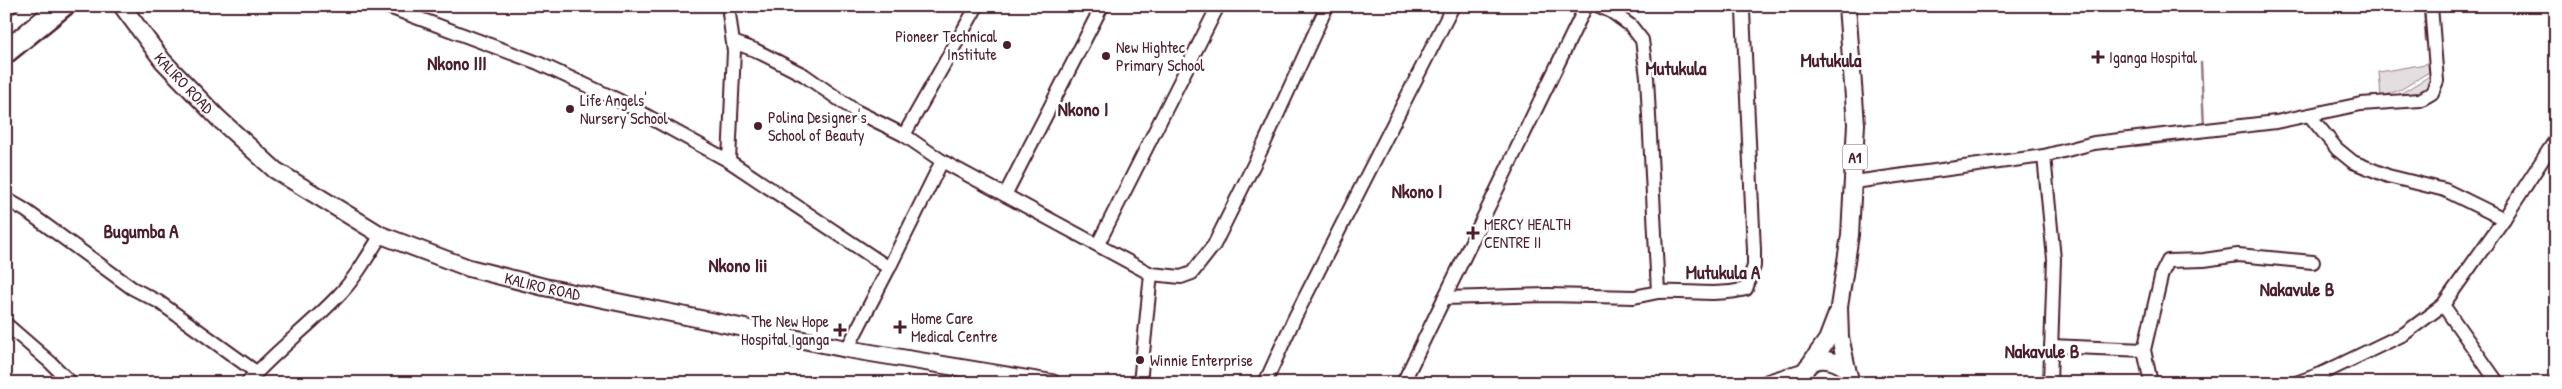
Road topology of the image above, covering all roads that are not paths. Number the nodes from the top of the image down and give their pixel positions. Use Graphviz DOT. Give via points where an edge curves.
graph roads {
  1 [pos="34,6"];
  2 [pos="122,6"];
  3 [pos="386,6"];
  4 [pos="728,6"];
  5 [pos="977,6"];
  6 [pos="1102,6"];
  7 [pos="1218,6"];
  8 [pos="1327,6"];
  9 [pos="1453,6"];
  10 [pos="1586,6"];
  11 [pos="1599,6"];
  12 [pos="1745,6"];
  13 [pos="1847,6"];
  14 [pos="2432,6"];
  15 [pos="6,28"];
  16 [pos="734,42"];
  17 [pos="2310,116"];
  18 [pos="904,135"];
  19 [pos="2556,138"];
  20 [pos="2044,156"];
  21 [pos="728,160"];
  22 [pos="942,161"];
  23 [pos="1854,182"];
  24 [pos="1005,195"];
  25 [pos="6,199"];
  26 [pos="2504,219"];
  27 [pos="381,235"];
  28 [pos="1098,244"];
  29 [pos="2313,262"];
  30 [pos="889,268"];
  31 [pos="1151,274"];
  32 [pos="1658,292"];
  33 [pos="1444,298"];
  34 [pos="2444,305"];
  35 [pos="1839,308"];
  36 [pos="6,324"];
  37 [pos="2051,346"];
  38 [pos="847,349"];
  39 [pos="2144,350"];
  40 [pos="256,372"];
  41 [pos="1805,372"];
  42 [pos="1849,376"];
  43 [pos="1035,382"];
  44 [pos="71,383"];
  45 [pos="247,383"];
  46 [pos="1052,383"];
  47 [pos="1140,383"];
  48 [pos="1265,383"];
  49 [pos="1403,383"];
  50 [pos="1768,383"];
  51 [pos="2050,383"];
  52 [pos="2151,383"];
  53 [pos="2296,383"];
  54 [pos="2498,383"];
  1 -- 15 [label="street"];
  2 -- 27 [label="main road, KALIRO ROAD" via="163,61 218,118 268,163 286,178"];
  3 -- 21 [label="street" via="538,63 618,100"];
  4 -- 16 [label="street"];
  5 -- 18 [label="street"];
  6 -- 24 [label="street"];
  7 -- 28 [label="street"];
  8 -- 31 [label="street" via="1214,245 1192,273 1181,278"];
  9 -- 48 [label="street" via="1294,319"];
  10 -- 33 [label="street"];
  11 -- 32 [label="street" via="1631,26 1642,40 1647,77"];
  12 -- 32 [label="street" via="1754,250 1750,281 1746,290 1729,294"];
  13 -- 23 [label="main road, A1" via="1855,115"];
  14 -- 17 [label="street" via="2437,81 2432,93 2420,100 2361,104"];
  16 -- 18 [label="street" via="804,76 854,110"];
  16 -- 21 [label="street"];
  17 -- 20 [label="street" via="2094,144"];
  17 -- 26 [label="street" via="2337,150 2353,162 2388,176 2445,190"];
  18 -- 22 [label="street"];
  19 -- 26 [label="street"];
  20 -- 23 [label="street"];
  20 -- 37 [label="street" via="2054,259"];
  21 -- 30 [label="street"];
  22 -- 24 [label="street"];
  22 -- 30 [label="street"];
  23 -- 35 [label="main road, A1"];
  24 -- 28 [label="street"];
  25 -- 40 [label="street" via="132,288 195,326"];
  26 -- 34 [label="street"];
  27 -- 38 [label="main road, KALIRO ROAD" via="469,268 544,288"];
  27 -- 40 [label="street" via="340,295"];
  28 -- 31 [label="street"];
  29 -- 39 [label="street" via="2238,255 2168,261 2162,273"];
  30 -- 38 [label="street"];
  31 -- 47 [label="street"];
  32 -- 33 [label="street" via="1634,297"];
  33 -- 49 [label="street"];
  34 -- 53 [label="street" via="2404,334"];
  34 -- 54 [label="street"];
  35 -- 41 [label="main road, A1" via="1827,340"];
  35 -- 42 [label="main road, A1" via="1840,337"];
  36 -- 44 [label="street"];
  37 -- 39 [label="street"];
  37 -- 51 [label="street"];
  38 -- 43 [label="main road, KALIRO ROAD"];
  39 -- 52 [label="street"];
  40 -- 45 [label="street"];
  41 -- 42 [label="main road, A1" via="1832,361"];
  41 -- 50 [label="main road"];
  43 -- 46 [label="main road, KALIRO ROAD"];
}
